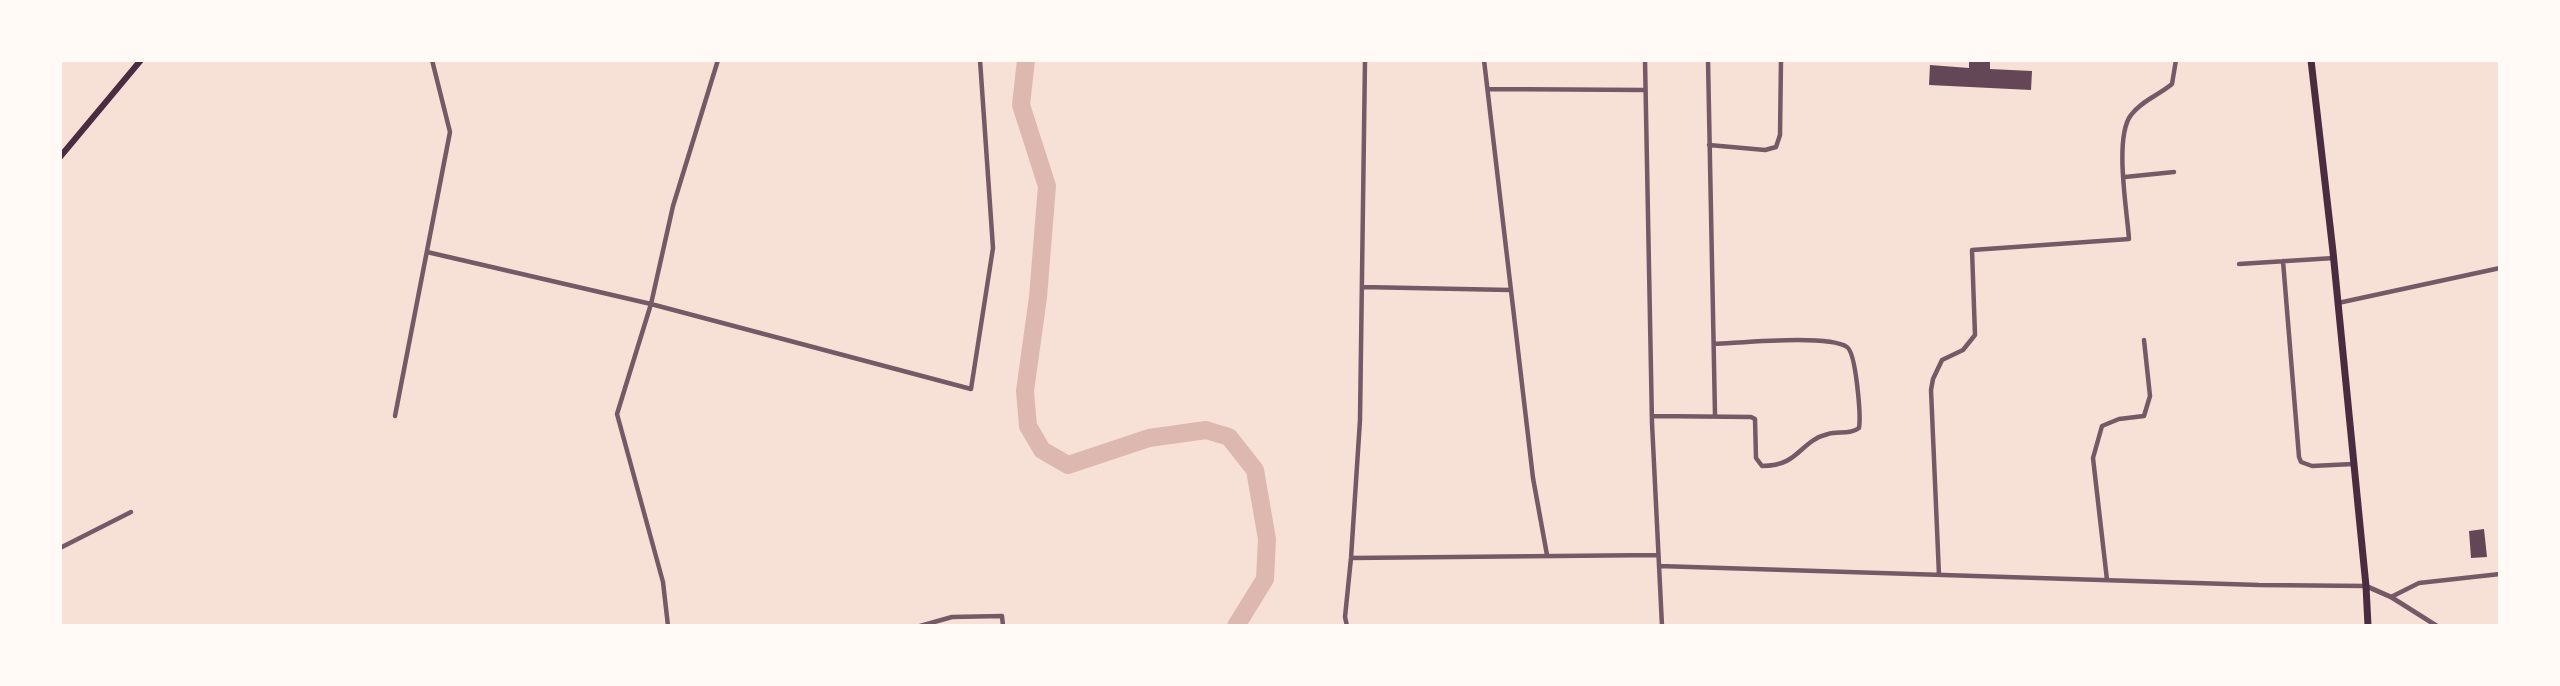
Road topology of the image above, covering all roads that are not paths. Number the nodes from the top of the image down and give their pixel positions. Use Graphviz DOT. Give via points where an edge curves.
graph roads {
  1 [pos="141,60"];
  2 [pos="432,60"];
  3 [pos="718,60"];
  4 [pos="980,60"];
  5 [pos="1365,60"];
  6 [pos="1485,60"];
  7 [pos="1645,60"];
  8 [pos="1708,60"];
  9 [pos="1781,60"];
  10 [pos="2176,60"];
  11 [pos="2311,60"];
  12 [pos="1488,89"];
  13 [pos="1645,90"];
  14 [pos="1709,145"];
  15 [pos="60,158"];
  16 [pos="2174,172"];
  17 [pos="2125,177"];
  18 [pos="427,252"];
  19 [pos="2334,258"];
  20 [pos="2283,261"];
  21 [pos="2239,264"];
  22 [pos="2500,268"];
  23 [pos="1362,287"];
  24 [pos="1510,290"];
  25 [pos="2338,303"];
  26 [pos="651,304"];
  27 [pos="2144,340"];
  28 [pos="1714,344"];
  29 [pos="1715,415"];
  30 [pos="395,416"];
  31 [pos="1652,416"];
  32 [pos="2353,464"];
  33 [pos="131,512"];
  34 [pos="60,548"];
  35 [pos="1547,555"];
  36 [pos="1658,555"];
  37 [pos="1352,558"];
  38 [pos="1659,566"];
  39 [pos="2500,574"];
  40 [pos="1939,575"];
  41 [pos="2107,580"];
  42 [pos="2366,586"];
  43 [pos="2391,597"];
  44 [pos="668,626"];
  45 [pos="920,626"];
  46 [pos="1003,626"];
  47 [pos="1347,626"];
  48 [pos="1662,626"];
  49 [pos="2368,626"];
  50 [pos="2437,626"];
  1 -- 15 [label="main road"];
  2 -- 18 [label="street" via="450,132"];
  3 -- 26 [label="street" via="673,206"];
  4 -- 26 [label="street" via="993,248 970,389"];
  5 -- 23 [label="street"];
  6 -- 12 [label="street"];
  7 -- 13 [label="street"];
  8 -- 14 [label="street"];
  9 -- 14 [label="street" via="1780,135 1776,147 1765,150"];
  10 -- 17 [label="street" via="2172,84 2141,106 2125,124"];
  11 -- 19 [label="main road"];
  12 -- 13 [label="street"];
  12 -- 24 [label="street"];
  13 -- 31 [label="street"];
  14 -- 28 [label="street"];
  16 -- 17 [label="street"];
  17 -- 40 [label="street" via="2129,239 1972,250 1975,334 1963,350 1942,360 1932,379"];
  18 -- 26 [label="street"];
  18 -- 30 [label="street"];
  19 -- 20 [label="street"];
  19 -- 25 [label="main road"];
  20 -- 21 [label="street"];
  20 -- 32 [label="street" via="2299,457 2312,466"];
  22 -- 25 [label="street"];
  23 -- 24 [label="street"];
  23 -- 37 [label="street"];
  24 -- 35 [label="street" via="1533,478"];
  25 -- 32 [label="main road"];
  26 -- 44 [label="street" via="617,414 663,582"];
  27 -- 41 [label="street" via="2150,396 2144,416 2118,419 2102,426 2093,458"];
  28 -- 29 [label="street"];
  28 -- 29 [label="street" via="1794,341 1846,346 1853,356 1860,423 1855,431 1816,438 1783,465 1762,466 1756,458 1755,419 1747,415"];
  29 -- 31 [label="street"];
  31 -- 36 [label="street"];
  32 -- 42 [label="main road"];
  33 -- 34 [label="street"];
  35 -- 36 [label="street"];
  35 -- 37 [label="street"];
  36 -- 38 [label="street"];
  37 -- 47 [label="street"];
  38 -- 40 [label="street"];
  38 -- 48 [label="street"];
  39 -- 43 [label="street" via="2419,583"];
  40 -- 41 [label="street"];
  41 -- 42 [label="street"];
  42 -- 43 [label="street"];
  42 -- 49 [label="main road"];
  43 -- 50 [label="street"];
  45 -- 46 [label="street" via="951,617 1002,616"];
}
